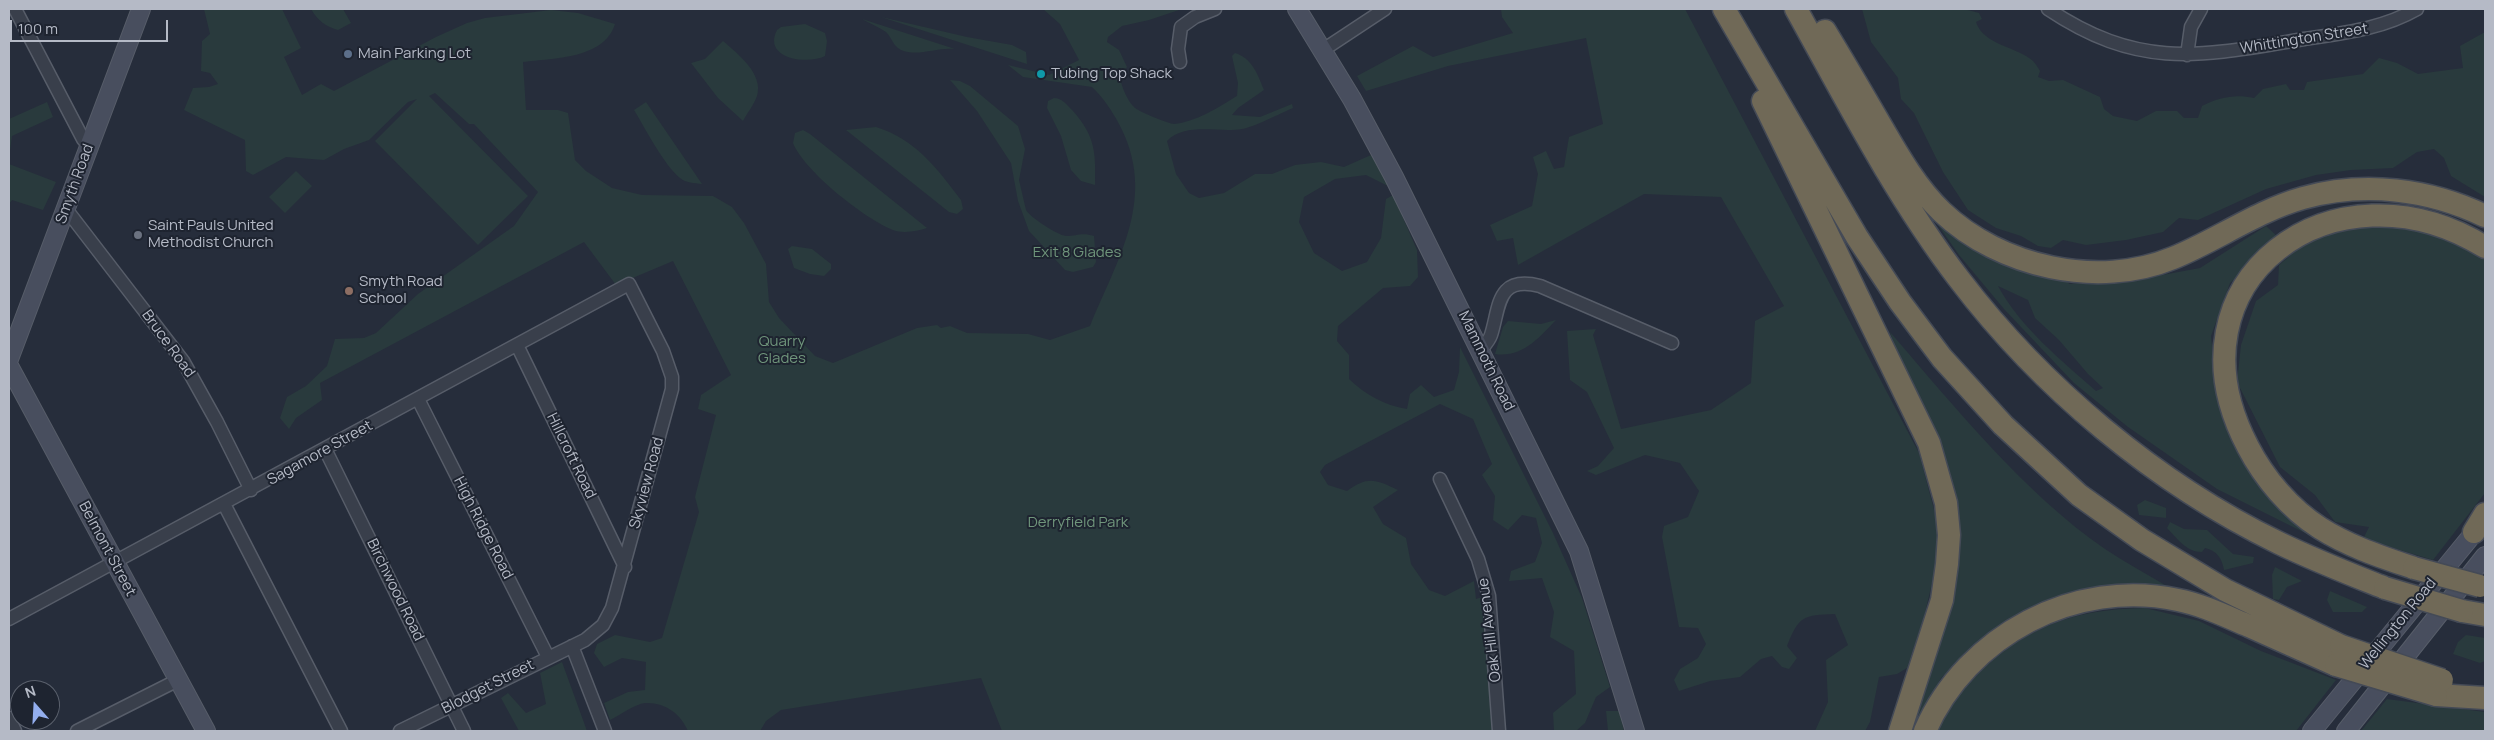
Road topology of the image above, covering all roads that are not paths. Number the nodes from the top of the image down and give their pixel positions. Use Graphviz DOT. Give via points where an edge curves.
graph roads {
  1 [pos="15,9"];
  2 [pos="141,9"];
  3 [pos="1215,9"];
  4 [pos="1297,9"];
  5 [pos="1385,9"];
  6 [pos="1723,9"];
  7 [pos="1796,9"];
  8 [pos="1812,9"];
  9 [pos="2048,9"];
  10 [pos="2201,9"];
  11 [pos="2417,9"];
  12 [pos="1323,50"];
  13 [pos="2187,55"];
  14 [pos="1180,62"];
  15 [pos="89,146"];
  16 [pos="66,210"];
  17 [pos="2485,216"];
  18 [pos="2485,247"];
  19 [pos="629,284"];
  20 [pos="1672,343"];
  21 [pos="517,345"];
  22 [pos="1480,351"];
  23 [pos="9,359"];
  24 [pos="9,366"];
  25 [pos="418,399"];
  26 [pos="325,450"];
  27 [pos="1440,479"];
  28 [pos="251,490"];
  29 [pos="224,504"];
  30 [pos="2482,522"];
  31 [pos="2485,556"];
  32 [pos="114,563"];
  33 [pos="625,567"];
  34 [pos="2483,586"];
  35 [pos="2485,616"];
  36 [pos="9,619"];
  37 [pos="572,646"];
  38 [pos="2338,655"];
  39 [pos="548,657"];
  40 [pos="178,680"];
  41 [pos="2439,688"];
  42 [pos="2485,691"];
  43 [pos="2485,698"];
  44 [pos="452,706"];
  45 [pos="9,718"];
  46 [pos="15,731"];
  47 [pos="77,731"];
  48 [pos="206,731"];
  49 [pos="341,731"];
  50 [pos="400,731"];
  51 [pos="464,731"];
  52 [pos="605,731"];
  53 [pos="1499,731"];
  54 [pos="1635,731"];
  55 [pos="1900,731"];
  56 [pos="1925,731"];
  57 [pos="2312,731"];
  58 [pos="2346,731"];
  1 -- 15 [label="street"];
  2 -- 15 [label="main road, Smyth Road"];
  3 -- 14 [label="street" via="1194,17 1181,27"];
  4 -- 12 [label="main road, Mammoth Road"];
  5 -- 12 [label="street"];
  6 -- 38 [label="highway" via="1900,302 1942,358 2004,426 2079,495 2142,540"];
  6 -- 55 [label="highway" via="1778,134 1929,443 1941,479 1949,535 1942,600"];
  7 -- 35 [label="highway, bridge" via="1902,198 1959,279 2031,362 2072,402 2183,487 2279,543 2386,588"];
  8 -- 17 [label="highway" via="1917,184 1960,227 2013,257 2048,267 2085,272 2146,266 2192,250 2280,206 2350,190 2387,189 2423,194"];
  9 -- 13 [label="street, Whittington Street" via="2109,40 2150,52"];
  10 -- 13 [label="street" via="2191,27"];
  11 -- 13 [label="street, Whittington Street" via="2393,22 2364,30 2220,53"];
  12 -- 22 [label="main road, Mammoth Road" via="1390,170"];
  15 -- 16 [label="main road, Smyth Road"];
  16 -- 23 [label="main road, Smyth Road"];
  16 -- 28 [label="street, Bruce Road" via="186,366"];
  18 -- 34 [label="highway, bridge" via="2456,232 2409,218 2360,215 2320,225 2291,239 2255,272 2232,315 2223,363 2232,411 2252,456 2299,512 2340,540 2414,568"];
  19 -- 21 [label="street, Sagamore Street"];
  19 -- 33 [label="street, Skyview Road" via="663,351 673,383"];
  20 -- 22 [label="street" via="1540,286 1523,284 1507,291 1499,300 1491,335"];
  21 -- 25 [label="street, Sagamore Street"];
  21 -- 33 [label="street, Hillcroft Road"];
  22 -- 54 [label="main road, Mammoth Road" via="1581,556"];
  24 -- 32 [label="main road, Belmont Street"];
  25 -- 26 [label="street, Sagamore Street"];
  25 -- 39 [label="street, High Ridge Road"];
  26 -- 28 [label="street, Sagamore Street"];
  26 -- 44 [label="street, Birchwood Road"];
  27 -- 53 [label="street, Oak Hill Avenue" via="1484,574 1489,596"];
  28 -- 29 [label="street, Sagamore Street"];
  29 -- 32 [label="street, Sagamore Street"];
  29 -- 49 [label="street"];
  30 -- 57 [label="main road, Wellington Road"];
  31 -- 58 [label="main road, Wellington Road"];
  32 -- 36 [label="street, Sagamore Street"];
  32 -- 40 [label="main road, Belmont Street"];
  33 -- 37 [label="street, Skyview Road" via="603,625"];
  37 -- 39 [label="street, Skyview Road"];
  37 -- 52 [label="street"];
  38 -- 41 [label="highway, bridge"];
  38 -- 56 [label="highway" via="2200,606 2152,596 2092,599 2033,618 1992,644 1958,678"];
  39 -- 44 [label="street, Blodget Street"];
  40 -- 47 [label="street"];
  40 -- 48 [label="main road, Belmont Street"];
  41 -- 42 [label="highway"];
  41 -- 43 [label="highway"];
  44 -- 50 [label="street, Blodget Street"];
  44 -- 51 [label="street, Birchwood Road"];
  45 -- 46 [label="street"];
}
